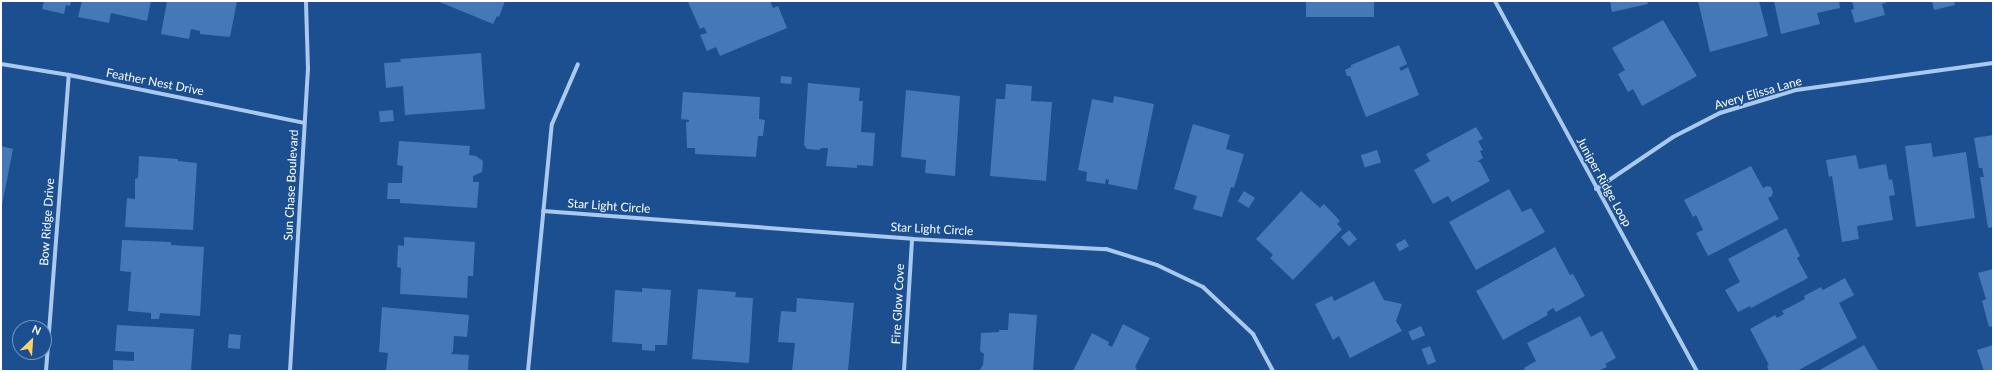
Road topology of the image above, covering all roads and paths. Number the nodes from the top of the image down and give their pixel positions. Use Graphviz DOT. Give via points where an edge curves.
graph roads {
  1 [pos="306,1"];
  2 [pos="1495,1"];
  3 [pos="1993,63"];
  4 [pos="1,64"];
  5 [pos="578,64"];
  6 [pos="69,75"];
  7 [pos="304,123"];
  8 [pos="1596,189"];
  9 [pos="543,211"];
  10 [pos="912,239"];
  11 [pos="46,371"];
  12 [pos="290,371"];
  13 [pos="528,371"];
  14 [pos="904,371"];
  15 [pos="1274,371"];
  16 [pos="1697,371"];
  1 -- 7 [label="street, Sun Chase Boulevard" via="308,70"];
  2 -- 8 [label="street, Juniper Ridge Loop"];
  3 -- 8 [label="street, Avery Elissa Lane" via="1796,90 1720,113 1673,137"];
  4 -- 6 [label="street, Feather Nest Drive"];
  5 -- 9 [label="street" via="552,124"];
  6 -- 7 [label="street, Feather Nest Drive"];
  6 -- 11 [label="street, Bow Ridge Drive"];
  7 -- 12 [label="street, Sun Chase Boulevard"];
  8 -- 16 [label="street, Juniper Ridge Loop"];
  9 -- 10 [label="street, Star Light Circle"];
  9 -- 13 [label="street"];
  10 -- 14 [label="street, Fire Glow Cove"];
  10 -- 15 [label="street, Star Light Circle" via="1106,249 1157,265 1203,287 1254,334"];
}
